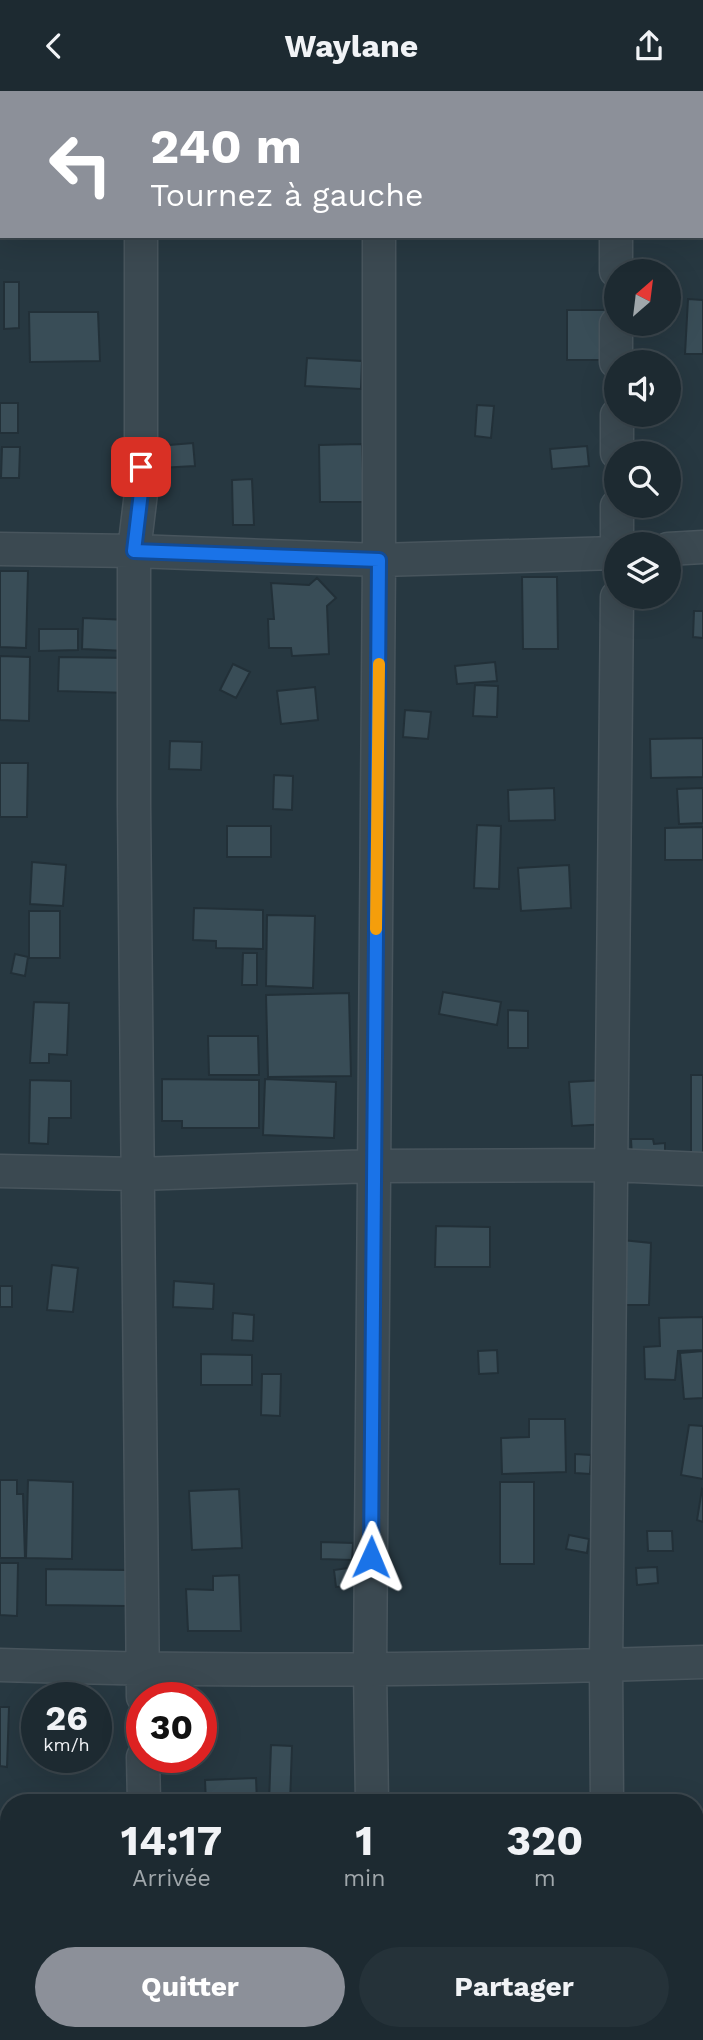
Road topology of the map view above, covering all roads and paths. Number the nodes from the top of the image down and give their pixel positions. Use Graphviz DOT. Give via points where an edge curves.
graph roads {
  1 [pos="141,238"];
  2 [pos="379,238"];
  3 [pos="616,238"];
  4 [pos="616,259"];
  5 [pos="703,547"];
  6 [pos="681,548"];
  7 [pos="0,549"];
  8 [pos="134,551"];
  9 [pos="604,553"];
  10 [pos="379,560"];
  11 [pos="617,609"];
  12 [pos="612,1165"];
  13 [pos="374,1166"];
  14 [pos="703,1169"];
  15 [pos="0,1171"];
  16 [pos="137,1174"];
  17 [pos="703,1661"];
  18 [pos="0,1665"];
  19 [pos="606,1665"];
  20 [pos="370,1669"];
  21 [pos="128,1682"];
  22 [pos="143,1682"];
  23 [pos="173,1682"];
  24 [pos="143,1773"];
  25 [pos="144,1794"];
  26 [pos="372,1794"];
  27 [pos="607,1794"];
  1 -- 8 [label="street" via="141,492"];
  2 -- 10 [label="street"];
  3 -- 4 [label="street"];
  5 -- 6 [label="street"];
  7 -- 8 [label="street"];
  8 -- 10 [label="street"];
  8 -- 16 [label="street"];
  9 -- 10 [label="street"];
  10 -- 13 [label="street"];
  11 -- 12 [label="street"];
  12 -- 13 [label="street"];
  12 -- 14 [label="street"];
  12 -- 19 [label="street"];
  13 -- 16 [label="street"];
  13 -- 20 [label="street"];
  15 -- 16 [label="street"];
  16 -- 22 [label="street"];
  17 -- 19 [label="street"];
  18 -- 21 [label="street"];
  19 -- 20 [label="street"];
  19 -- 27 [label="street"];
  20 -- 23 [label="street"];
  20 -- 26 [label="street"];
  24 -- 25 [label="street"];
}
